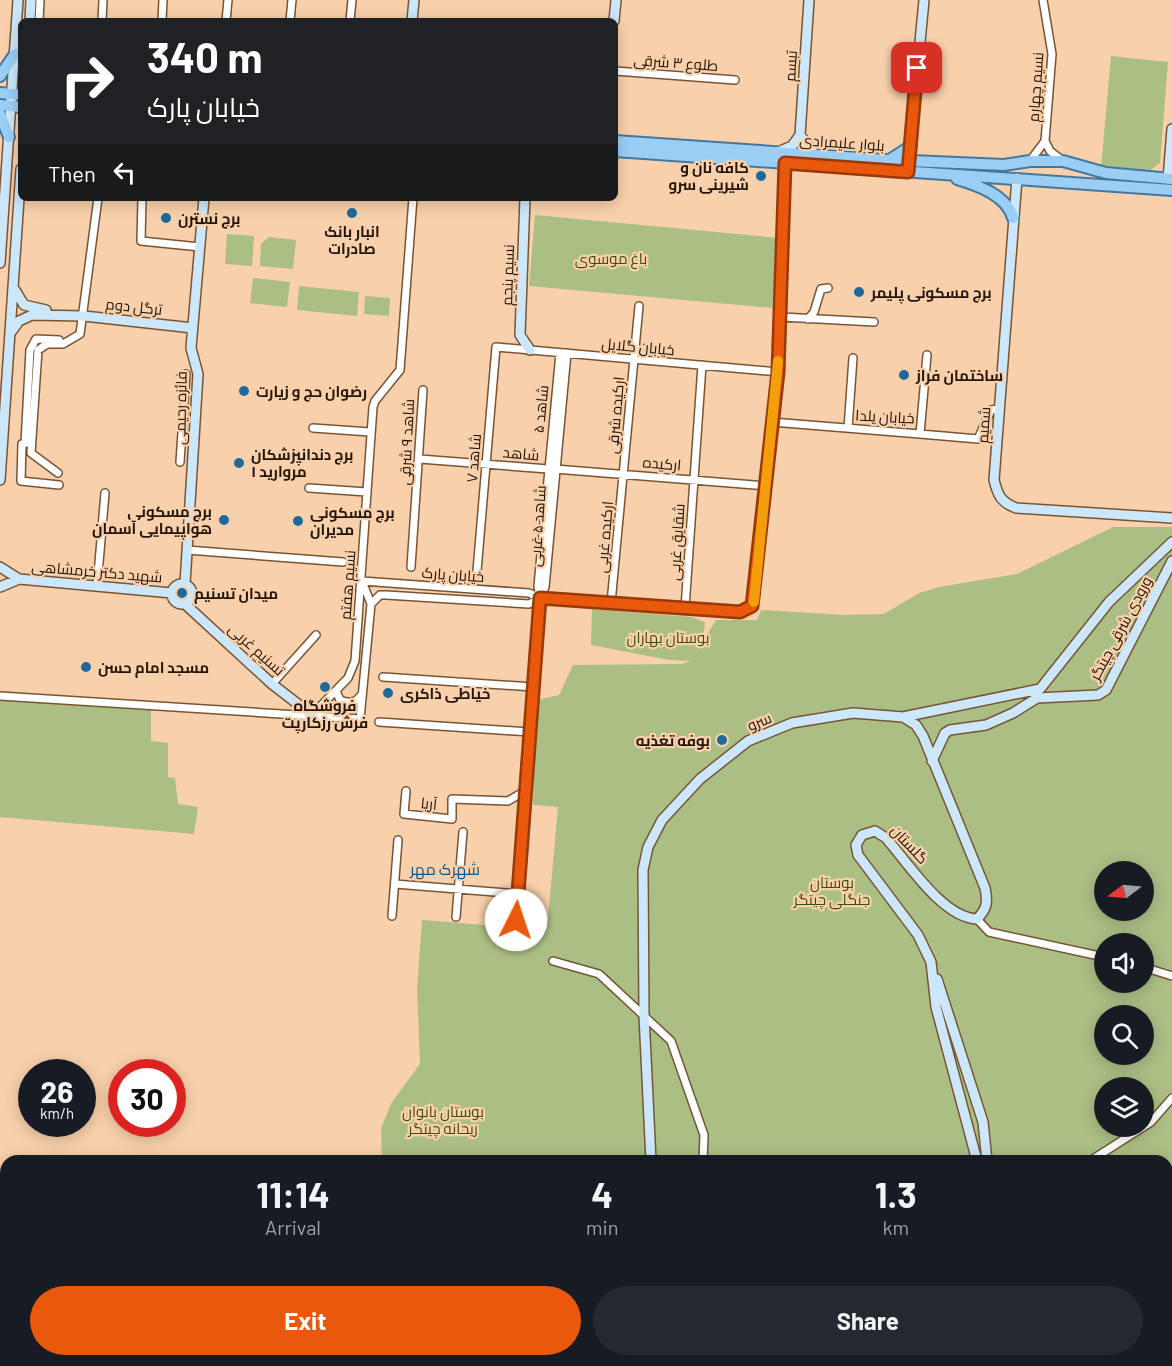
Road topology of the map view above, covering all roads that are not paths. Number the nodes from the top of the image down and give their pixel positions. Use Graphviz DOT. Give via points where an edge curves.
graph roads {
  1 [pos="18,0"];
  2 [pos="31,0"];
  3 [pos="40,0"];
  4 [pos="103,0"];
  5 [pos="163,0"];
  6 [pos="228,0"];
  7 [pos="292,0"];
  8 [pos="352,0"];
  9 [pos="414,0"];
  10 [pos="616,0"];
  11 [pos="809,0"];
  12 [pos="924,0"];
  13 [pos="1043,0"];
  14 [pos="30,18"];
  15 [pos="39,18"];
  16 [pos="102,18"];
  17 [pos="162,18"];
  18 [pos="226,18"];
  19 [pos="290,18"];
  20 [pos="350,18"];
  21 [pos="412,18"];
  22 [pos="614,18"];
  23 [pos="18,40"];
  24 [pos="15,54"];
  25 [pos="618,71"];
  26 [pos="0,76"];
  27 [pos="735,80"];
  28 [pos="10,94"];
  29 [pos="10,106"];
  30 [pos="0,114"];
  31 [pos="1172,129"];
  32 [pos="800,135"];
  33 [pos="9,137"];
  34 [pos="618,141"];
  35 [pos="1045,141"];
  36 [pos="911,146"];
  37 [pos="618,151"];
  38 [pos="778,152"];
  39 [pos="815,155"];
  40 [pos="888,160"];
  41 [pos="1051,160"];
  42 [pos="1030,161"];
  43 [pos="1063,161"];
  44 [pos="785,163"];
  45 [pos="909,166"];
  46 [pos="942,174"];
  47 [pos="1017,178"];
  48 [pos="1053,180"];
  49 [pos="1171,183"];
  50 [pos="19,201"];
  51 [pos="98,201"];
  52 [pos="142,201"];
  53 [pos="204,201"];
  54 [pos="413,201"];
  55 [pos="525,201"];
  56 [pos="1013,218"];
  57 [pos="200,247"];
  58 [pos="0,263"];
  59 [pos="828,288"];
  60 [pos="15,289"];
  61 [pos="639,306"];
  62 [pos="71,315"];
  63 [pos="84,316"];
  64 [pos="782,317"];
  65 [pos="808,319"];
  66 [pos="874,322"];
  67 [pos="193,328"];
  68 [pos="0,336"];
  69 [pos="10,336"];
  70 [pos="496,347"];
  71 [pos="530,350"];
  72 [pos="563,353"];
  73 [pos="927,355"];
  74 [pos="853,358"];
  75 [pos="634,359"];
  76 [pos="702,365"];
  77 [pos="778,372"];
  78 [pos="186,374"];
  79 [pos="423,390"];
  80 [pos="184,402"];
  81 [pos="197,403"];
  82 [pos="999,409"];
  83 [pos="772,422"];
  84 [pos="313,428"];
  85 [pos="848,428"];
  86 [pos="370,432"];
  87 [pos="920,434"];
  88 [pos="28,443"];
  89 [pos="420,459"];
  90 [pos="180,462"];
  91 [pos="486,464"];
  92 [pos="551,469"];
  93 [pos="58,472"];
  94 [pos="623,473"];
  95 [pos="694,479"];
  96 [pos="0,480"];
  97 [pos="59,485"];
  98 [pos="766,486"];
  99 [pos="309,488"];
  100 [pos="367,492"];
  101 [pos="105,493"];
  102 [pos="1172,519"];
  103 [pos="1171,544"];
  104 [pos="188,550"];
  105 [pos="1172,561"];
  106 [pos="343,562"];
  107 [pos="0,567"];
  108 [pos="411,567"];
  109 [pos="477,571"];
  110 [pos="19,579"];
  111 [pos="362,581"];
  112 [pos="185,584"];
  113 [pos="97,586"];
  114 [pos="0,587"];
  115 [pos="172,593"];
  116 [pos="540,598"];
  117 [pos="611,603"];
  118 [pos="184,604"];
  119 [pos="371,604"];
  120 [pos="685,608"];
  121 [pos="316,635"];
  122 [pos="383,677"];
  123 [pos="272,684"];
  124 [pos="533,687"];
  125 [pos="336,691"];
  126 [pos="362,694"];
  127 [pos="0,696"];
  128 [pos="312,715"];
  129 [pos="903,717"];
  130 [pos="379,722"];
  131 [pos="529,732"];
  132 [pos="932,760"];
  133 [pos="406,791"];
  134 [pos="525,791"];
  135 [pos="463,832"];
  136 [pos="398,840"];
  137 [pos="395,884"];
  138 [pos="459,889"];
  139 [pos="518,894"];
  140 [pos="392,916"];
  141 [pos="456,917"];
  142 [pos="516,920"];
  143 [pos="977,920"];
  144 [pos="1094,955"];
  145 [pos="554,961"];
  146 [pos="931,962"];
  147 [pos="1154,970"];
  148 [pos="1172,976"];
  149 [pos="644,1015"];
  150 [pos="1172,1098"];
  151 [pos="651,1155"];
  152 [pos="703,1155"];
  153 [pos="975,1155"];
  154 [pos="986,1155"];
  155 [pos="1099,1155"];
  1 -- 23 [label="street"];
  2 -- 14 [label="street"];
  3 -- 15 [label="street"];
  4 -- 16 [label="street"];
  5 -- 17 [label="street"];
  6 -- 18 [label="street"];
  7 -- 19 [label="street"];
  8 -- 20 [label="street"];
  9 -- 21 [label="street"];
  10 -- 22 [label="street"];
  11 -- 32 [label="street, تبسم"];
  12 -- 36 [label="street"];
  13 -- 35 [label="street, نسیم چهارم" via="1052,54"];
  23 -- 24 [label="street"];
  24 -- 26 [label="main road"];
  24 -- 28 [label="street"];
  25 -- 27 [label="street, طلوع ۳ شرقی"];
  28 -- 29 [label="street"];
  29 -- 33 [label="street"];
  30 -- 33 [label="main road"];
  31 -- 49 [label="street"];
  32 -- 38 [label="street" via="792,146"];
  32 -- 39 [label="street"];
  33 -- 58 [label="street"];
  34 -- 38 [label="main road, بلوار علیمرادی"];
  35 -- 42 [label="street, نسیم چهارم"];
  35 -- 43 [label="street, نسیم چهارم"];
  36 -- 40 [label="main road"];
  36 -- 45 [label="street"];
  37 -- 44 [label="main road, بلوار علیمرادی"];
  38 -- 39 [label="main road, بلوار علیمرادی"];
  39 -- 40 [label="main road, بلوار علیمرادی"];
  40 -- 45 [label="main road, بلوار علیمرادی"];
  41 -- 42 [label="main road, بلوار علیمرادی"];
  41 -- 43 [label="main road, بلوار علیمرادی"];
  41 -- 48 [label="main road" via="1043,169"];
  42 -- 45 [label="main road, بلوار علیمرادی"];
  43 -- 49 [label="main road, بلوار علیمرادی" via="1106,173"];
  44 -- 45 [label="main road, بلوار علیمرادی"];
  44 -- 64 [label="street"];
  45 -- 46 [label="main road, بلوار علیمرادی"];
  46 -- 47 [label="main road, بلوار علیمرادی"];
  46 -- 56 [label="main road" via="987,191 1011,209"];
  47 -- 48 [label="main road, بلوار علیمرادی"];
  47 -- 56 [label="street, شمیم"];
  48 -- 49 [label="main road, بلوار علیمرادی"];
  50 -- 60 [label="street"];
  51 -- 63 [label="street"];
  52 -- 57 [label="street" via="141,241"];
  53 -- 57 [label="street, فائزه رحیمی"];
  54 -- 86 [label="street, نسیم هفتم" via="400,370 375,401"];
  55 -- 71 [label="street, نسیم پنجم" via="520,335"];
  56 -- 82 [label="street, شمیم"];
  57 -- 67 [label="street, فائزه رحیمی"];
  59 -- 65 [label="street" via="821,289"];
  60 -- 62 [label="street, ترگل دوم" via="30,308"];
  60 -- 69 [label="street"];
  61 -- 75 [label="street"];
  62 -- 63 [label="street, ترگل دوم"];
  62 -- 69 [label="street, ترگل دوم" via="25,317"];
  63 -- 67 [label="street, ترگل دوم"];
  63 -- 88 [label="street" via="80,334 67,340 36,339 31,347"];
  64 -- 65 [label="street"];
  64 -- 77 [label="street"];
  65 -- 66 [label="street"];
  67 -- 81 [label="street, فائزه رحیمی" via="191,348 198,374"];
  68 -- 69 [label="street"];
  69 -- 96 [label="street"];
  70 -- 71 [label="street, خیابان گلایل"];
  70 -- 91 [label="street, شاهد ۷"];
  71 -- 72 [label="street, خیابان گلایل"];
  72 -- 75 [label="street, خیابان گلایل"];
  72 -- 92 [label="street, شاهد ۵"];
  73 -- 87 [label="street, خیابان یلدا"];
  74 -- 85 [label="street"];
  75 -- 76 [label="street, خیابان گلایل"];
  75 -- 94 [label="street, ارکیده شرقی"];
  76 -- 77 [label="street, خیابان گلایل"];
  76 -- 95 [label="street, شقایق غربی"];
  77 -- 83 [label="street"];
  78 -- 80 [label="street"];
  79 -- 89 [label="street, شاهد ۹ شرقی"];
  80 -- 81 [label="street"];
  80 -- 90 [label="street"];
  81 -- 104 [label="street, فائزه رحیمی"];
  82 -- 87 [label="street" via="991,410 978,438"];
  82 -- 102 [label="street, شمیم" via="994,480 1003,503 1016,508"];
  83 -- 85 [label="street, خیابان یلدا"];
  83 -- 98 [label="street"];
  84 -- 86 [label="street"];
  85 -- 87 [label="street, خیابان یلدا"];
  86 -- 100 [label="street, نسیم هفتم"];
  88 -- 93 [label="street" via="33,456"];
  88 -- 97 [label="street" via="22,444 21,481"];
  89 -- 91 [label="street, شاهد"];
  89 -- 108 [label="street, شاهد ۹ شرقی"];
  91 -- 92 [label="street, شاهد"];
  91 -- 109 [label="street, شاهد ۷"];
  92 -- 94 [label="street, ارکیده"];
  92 -- 116 [label="street, شاهد ۵ غربی" via="538,586"];
  94 -- 95 [label="street, ارکیده"];
  94 -- 117 [label="street, ارکیده غربی"];
  95 -- 98 [label="street, ارکیده"];
  95 -- 120 [label="street, شقایق غربی"];
  98 -- 120 [label="street, خیابان پارک" via="752,606 740,612"];
  99 -- 100 [label="street"];
  100 -- 111 [label="street, نسیم هفتم"];
  101 -- 113 [label="street"];
  103 -- 129 [label="street, سرو" via="1109,602 1040,689"];
  104 -- 106 [label="street"];
  104 -- 112 [label="street, فائزه رحیمی"];
  105 -- 132 [label="street, ورودی شرقی چیتگر" via="1107,690 1098,695 1037,698 986,725 950,730"];
  107 -- 110 [label="street, شهید دکتر خرمشاهی"];
  110 -- 113 [label="street, شهید دکتر خرمشاهی"];
  110 -- 114 [label="street, شهید دکتر خرمشاهی"];
  111 -- 116 [label="street, خیابان پارک" via="529,592"];
  111 -- 119 [label="street"];
  111 -- 125 [label="street, نسیم هفتم" via="355,662"];
  112 -- 115 [label="street" via="176,585"];
  112 -- 118 [label="street" via="192,594"];
  113 -- 115 [label="street, شهید دکتر خرمشاهی"];
  115 -- 118 [label="street" via="175,601"];
  116 -- 117 [label="street, خیابان پارک"];
  116 -- 119 [label="street, خیابان پارک" via="530,604 386,595"];
  116 -- 124 [label="street, شاهد ۵ غربی"];
  117 -- 120 [label="street, خیابان پارک"];
  118 -- 123 [label="street, تسنیم غربی"];
  119 -- 126 [label="street"];
  121 -- 123 [label="street"];
  122 -- 124 [label="street"];
  123 -- 128 [label="street, تسنیم غربی"];
  124 -- 131 [label="street, شاهد ۵ غربی"];
  125 -- 126 [label="street" via="340,700 349,703"];
  125 -- 128 [label="street, نسیم هفتم"];
  126 -- 128 [label="street" via="360,718"];
  127 -- 128 [label="street"];
  129 -- 132 [label="street" via="916,725"];
  129 -- 149 [label="street, سرو" via="853,713 830,716 792,723 748,741 700,779 662,820 648,847 643,870"];
  130 -- 131 [label="street"];
  131 -- 134 [label="street, شاهد ۵ غربی"];
  132 -- 143 [label="street" via="985,888 988,900"];
  133 -- 134 [label="street, آریا" via="404,814 452,819 452,799 508,801"];
  134 -- 139 [label="street, شاهد ۵ غربی"];
  135 -- 138 [label="street"];
  136 -- 137 [label="street"];
  137 -- 138 [label="street"];
  137 -- 140 [label="street"];
  138 -- 139 [label="street"];
  138 -- 141 [label="street"];
  139 -- 142 [label="street, شاهد ۵ غربی"];
  143 -- 144 [label="street" via="989,932"];
  143 -- 146 [label="street, گلستان" via="959,916 945,906 886,838 875,831 862,835 856,845 858,855 918,934"];
  145 -- 149 [label="street" via="599,974"];
  146 -- 153 [label="street, گلستان" via="936,1007"];
  146 -- 154 [label="street" via="983,1122"];
  147 -- 148 [label="street"];
  149 -- 151 [label="street, سرو"];
  149 -- 152 [label="street" via="671,1041 704,1135"];
  150 -- 155 [label="street" via="1151,1122"];
}
